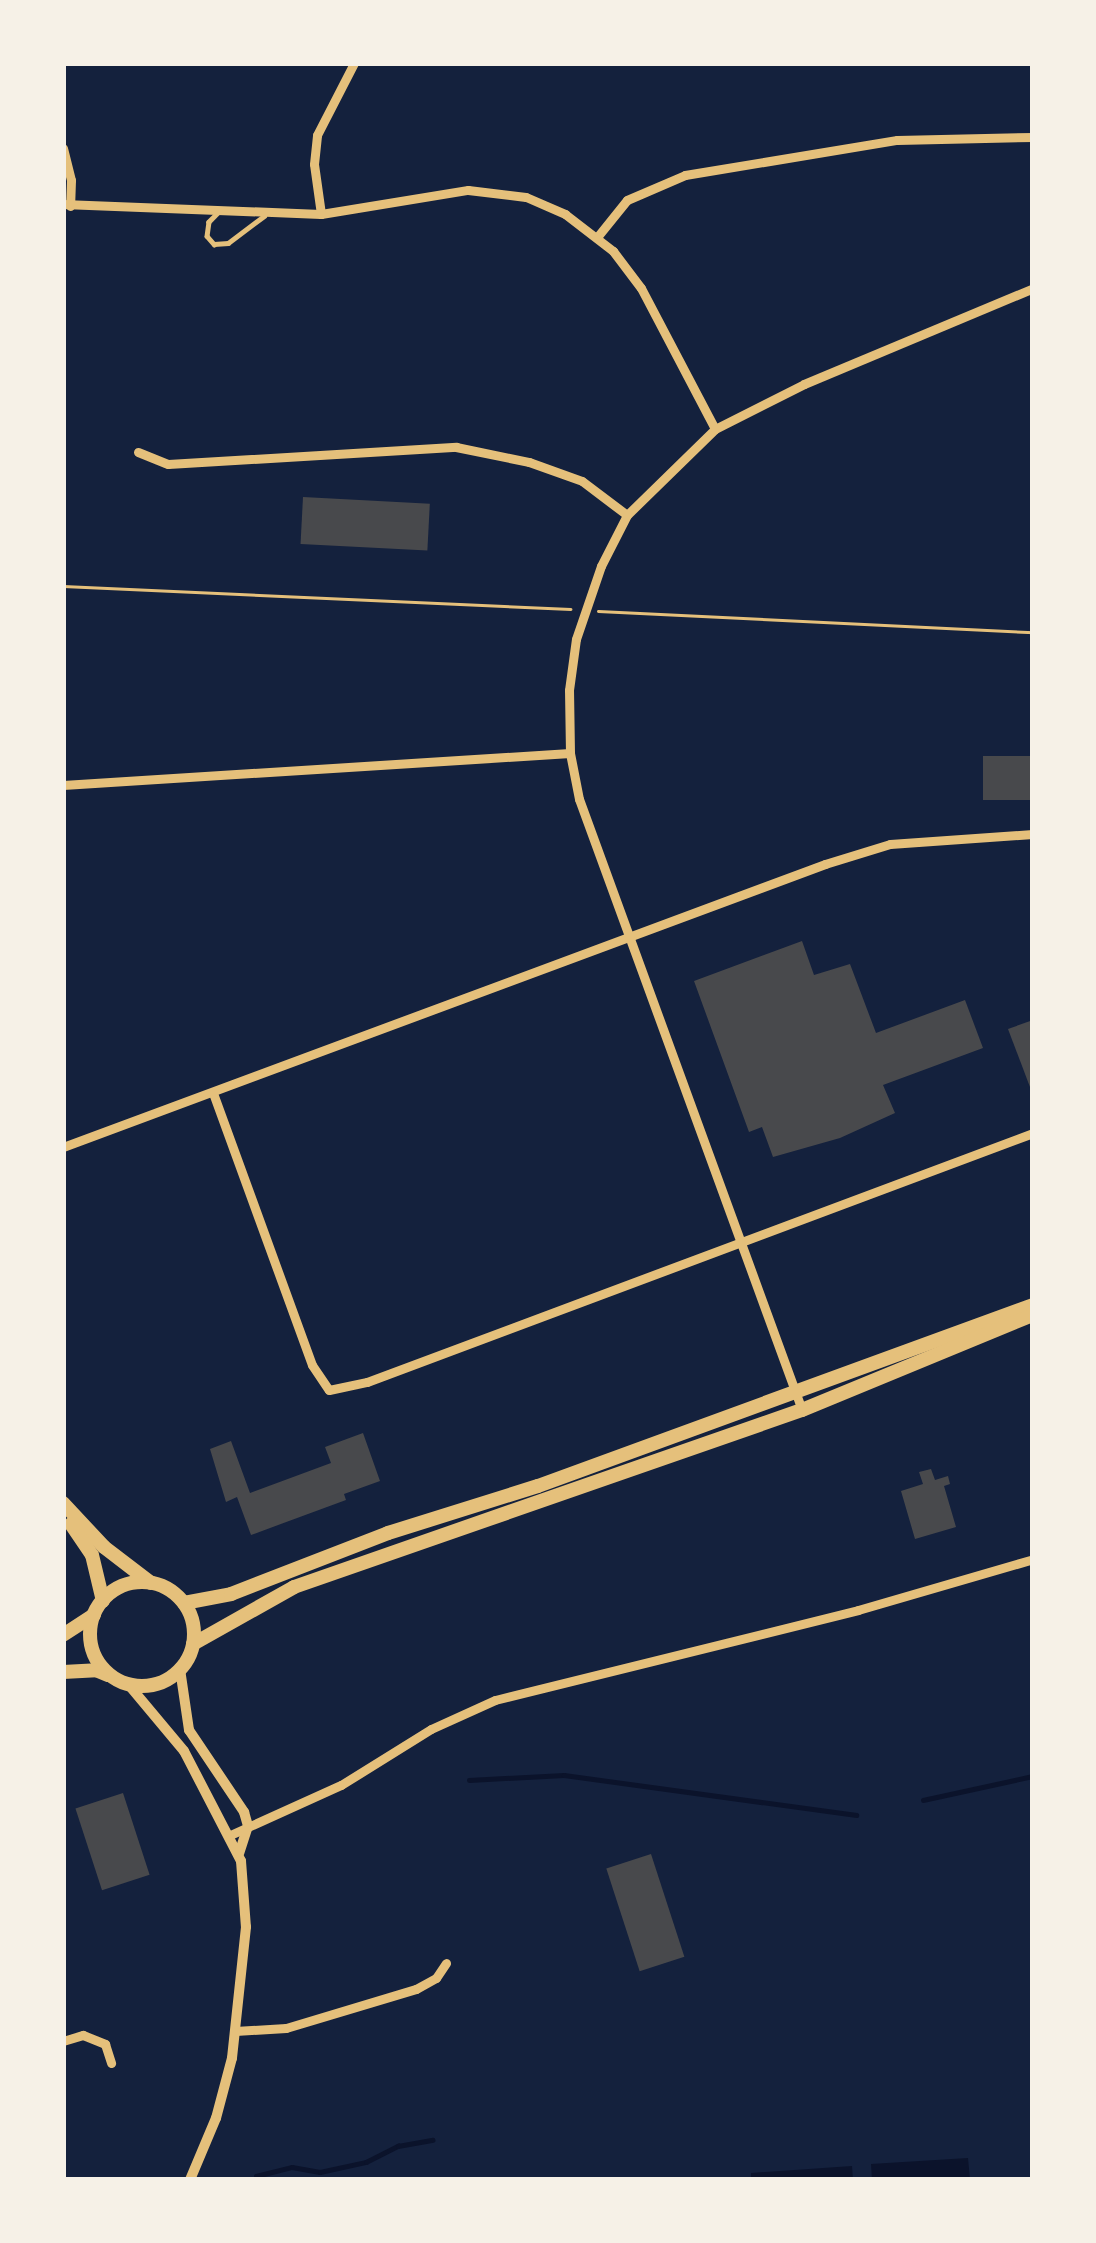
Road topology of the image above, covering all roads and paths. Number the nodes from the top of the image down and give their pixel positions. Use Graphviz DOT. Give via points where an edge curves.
graph roads {
  1 [pos="354,63"];
  2 [pos="1033,137"];
  3 [pos="63,148"];
  4 [pos="67,205"];
  5 [pos="218,213"];
  6 [pos="266,214"];
  7 [pos="321,214"];
  8 [pos="598,236"];
  9 [pos="1033,288"];
  10 [pos="715,429"];
  11 [pos="138,452"];
  12 [pos="627,515"];
  13 [pos="63,586"];
  14 [pos="570,608"];
  15 [pos="596,610"];
  16 [pos="1033,632"];
  17 [pos="570,753"];
  18 [pos="63,785"];
  19 [pos="1033,834"];
  20 [pos="628,936"];
  21 [pos="212,1093"];
  22 [pos="1033,1133"];
  23 [pos="63,1147"];
  24 [pos="740,1243"];
  25 [pos="1033,1310"];
  26 [pos="795,1390"];
  27 [pos="802,1410"];
  28 [pos="63,1503"];
  29 [pos="63,1516"];
  30 [pos="1033,1559"];
  31 [pos="151,1583"];
  32 [pos="184,1603"];
  33 [pos="99,1608"];
  34 [pos="63,1635"];
  35 [pos="193,1644"];
  36 [pos="181,1669"];
  37 [pos="63,1672"];
  38 [pos="120,1680"];
  39 [pos="248,1826"];
  40 [pos="228,1835"];
  41 [pos="239,1852"];
  42 [pos="446,1963"];
  43 [pos="236,2032"];
  44 [pos="63,2041"];
  45 [pos="111,2062"];
  46 [pos="190,2180"];
  1 -- 7 [label="street" via="317,135"];
  2 -- 8 [label="street" via="897,140 685,175 627,200"];
  3 -- 4 [label="street"];
  4 -- 5 [label="street"];
  5 -- 6 [label="street"];
  5 -- 6 [label="lane" via="208,222 214,244 228,243"];
  6 -- 7 [label="street"];
  7 -- 8 [label="street" via="495,190 546,206"];
  8 -- 10 [label="street" via="641,289"];
  9 -- 10 [label="street"];
  10 -- 12 [label="street"];
  11 -- 12 [label="street" via="168,464 456,447 582,481"];
  12 -- 17 [label="street" via="580,625 568,689"];
  13 -- 14 [label="path"];
  15 -- 16 [label="path"];
  17 -- 18 [label="street"];
  17 -- 20 [label="street"];
  19 -- 20 [label="street" via="890,844"];
  20 -- 21 [label="street"];
  20 -- 24 [label="street"];
  21 -- 23 [label="street"];
  21 -- 24 [label="street" via="329,1390"];
  22 -- 24 [label="street"];
  24 -- 26 [label="street"];
  25 -- 26 [label="main road"];
  25 -- 27 [label="main road"];
  26 -- 27 [label="street"];
  26 -- 32 [label="main road" via="231,1594"];
  27 -- 35 [label="main road" via="294,1587"];
  28 -- 31 [label="main road"];
  29 -- 33 [label="main road" via="92,1555"];
  30 -- 39 [label="street" via="495,1700 341,1786"];
  31 -- 32 [label="main road"];
  31 -- 33 [label="main road" via="125,1586"];
  32 -- 35 [label="main road"];
  33 -- 34 [label="main road"];
  33 -- 38 [label="main road" via="95,1656"];
  35 -- 36 [label="main road"];
  36 -- 38 [label="main road" via="156,1684"];
  36 -- 39 [label="street" via="189,1730"];
  37 -- 38 [label="main road" via="96,1670"];
  38 -- 40 [label="street" via="184,1751"];
  39 -- 40 [label="street"];
  39 -- 41 [label="street"];
  40 -- 41 [label="street"];
  41 -- 43 [label="street" via="246,1927"];
  42 -- 43 [label="street" via="416,1989 286,2027"];
  43 -- 46 [label="street" via="216,2118"];
  44 -- 45 [label="street" via="83,2035 105,2044"];
}
